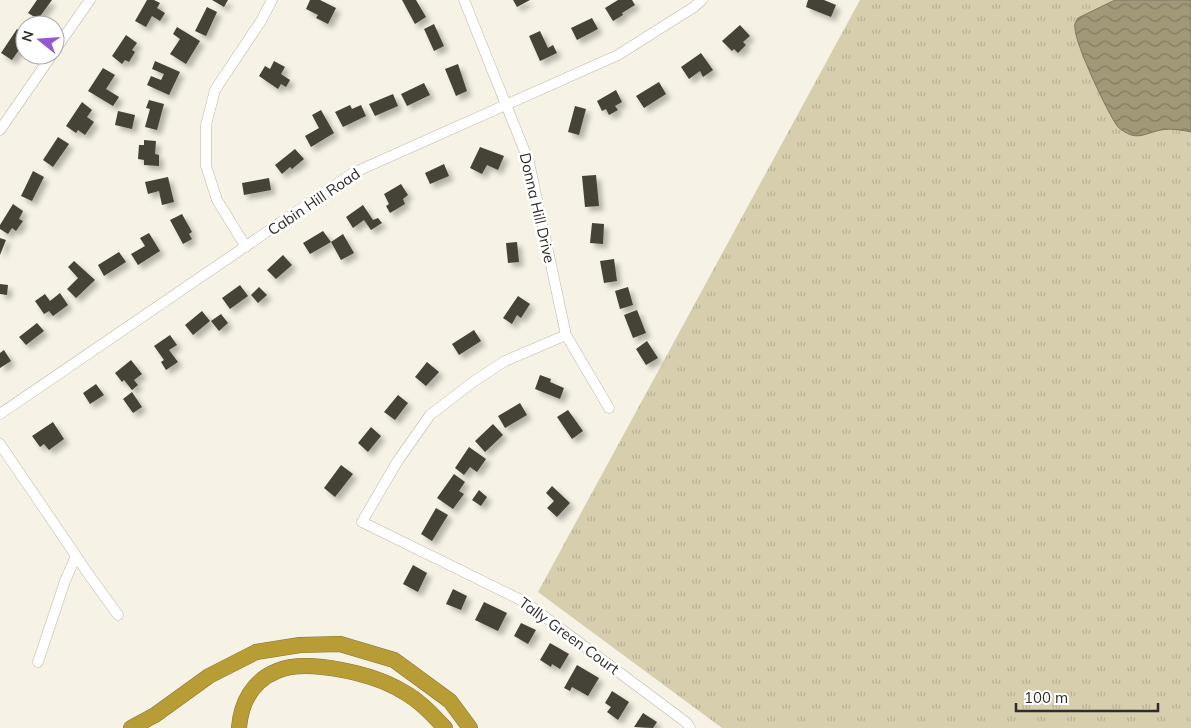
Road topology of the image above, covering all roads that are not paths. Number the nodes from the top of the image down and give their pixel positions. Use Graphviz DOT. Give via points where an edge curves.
graph roads {
  1 [pos="90,0"];
  2 [pos="272,0"];
  3 [pos="464,0"];
  4 [pos="702,0"];
  5 [pos="65,36"];
  6 [pos="45,65"];
  7 [pos="507,104"];
  8 [pos="0,130"];
  9 [pos="246,247"];
  10 [pos="566,335"];
  11 [pos="609,408"];
  12 [pos="0,414"];
  13 [pos="0,444"];
  14 [pos="76,556"];
  15 [pos="118,615"];
  16 [pos="38,662"];
  17 [pos="132,728"];
  18 [pos="239,728"];
  19 [pos="445,728"];
  20 [pos="470,728"];
  21 [pos="690,728"];
  1 -- 5 [label="street"];
  2 -- 9 [label="street" via="215,90 206,125 206,166 218,200"];
  3 -- 7 [label="street, Donna Hill Drive"];
  4 -- 7 [label="street, Cabin Hill Road" via="618,55"];
  6 -- 8 [label="street"];
  7 -- 9 [label="street, Cabin Hill Road" via="353,173"];
  7 -- 10 [label="street, Donna Hill Drive" via="529,162"];
  9 -- 12 [label="street, Cabin Hill Road"];
  10 -- 11 [label="street, Donna Hill Drive"];
  10 -- 21 [label="street, Tally Green Court" via="505,361 430,414 362,522 525,602"];
  13 -- 14 [label="street"];
  14 -- 15 [label="street"];
  14 -- 16 [label="street"];
  17 -- 20 [label="highway" via="209,676 256,652 300,645 340,644 394,660 450,701"];
  18 -- 19 [label="highway" via="240,712 259,681 277,670 300,666 363,675 402,690 428,708"];
}
